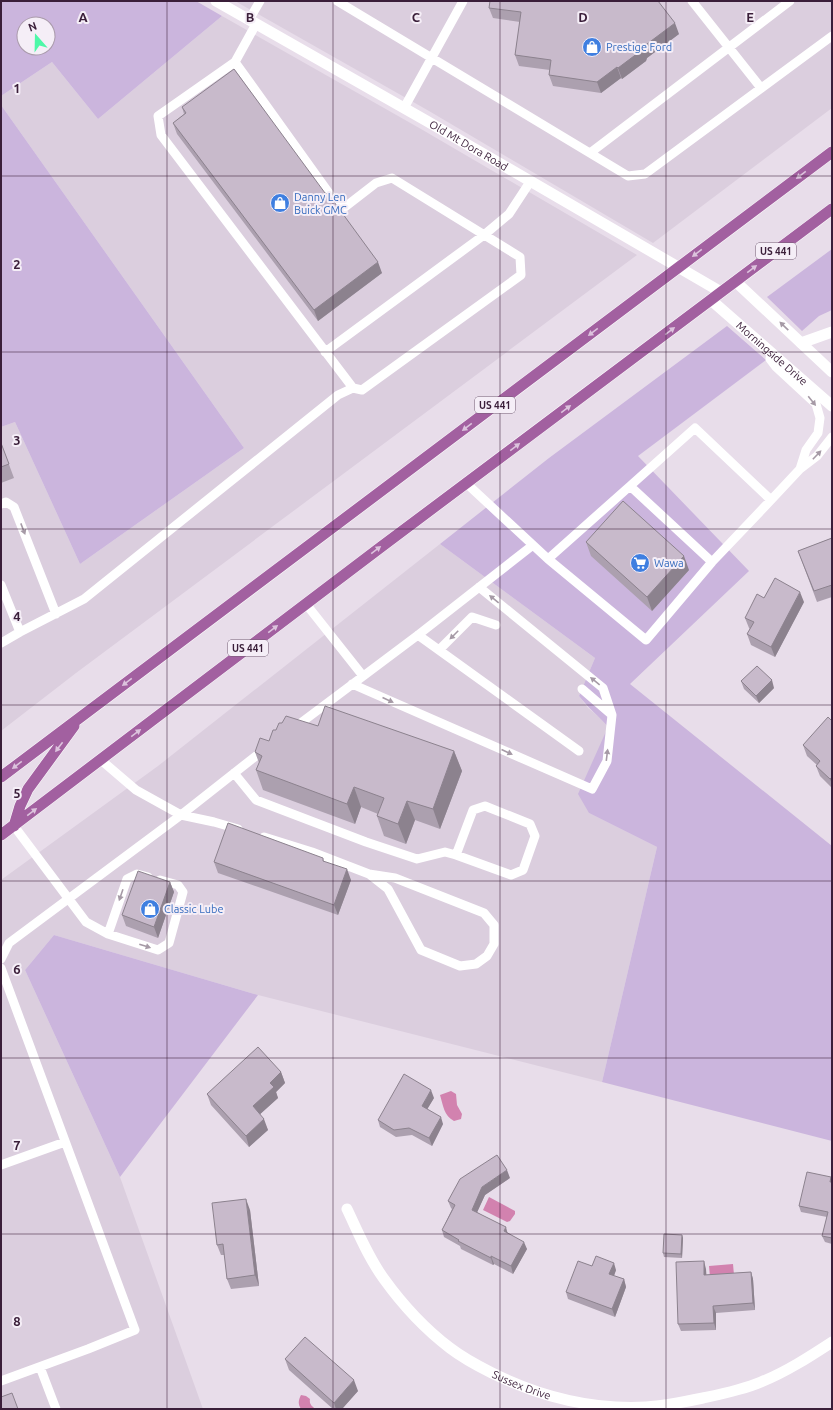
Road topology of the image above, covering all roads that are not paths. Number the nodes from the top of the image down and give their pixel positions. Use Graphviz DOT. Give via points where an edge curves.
graph roads {
  1 [pos="216,1"];
  2 [pos="260,1"];
  3 [pos="337,1"];
  4 [pos="463,1"];
  5 [pos="692,1"];
  6 [pos="790,1"];
  7 [pos="252,22"];
  8 [pos="832,36"];
  9 [pos="729,48"];
  10 [pos="432,58"];
  11 [pos="235,62"];
  12 [pos="761,88"];
  13 [pos="404,108"];
  14 [pos="832,152"];
  15 [pos="590,153"];
  16 [pos="530,182"];
  17 [pos="832,209"];
  18 [pos="484,235"];
  19 [pos="677,268"];
  20 [pos="735,281"];
  21 [pos="721,292"];
  22 [pos="711,300"];
  23 [pos="832,332"];
  24 [pos="802,343"];
  25 [pos="325,352"];
  26 [pos="771,352"];
  27 [pos="832,372"];
  28 [pos="353,388"];
  29 [pos="832,406"];
  30 [pos="832,437"];
  31 [pos="800,469"];
  32 [pos="466,483"];
  33 [pos="630,486"];
  34 [pos="771,500"];
  35 [pos="1,504"];
  36 [pos="533,545"];
  37 [pos="548,559"];
  38 [pos="712,562"];
  39 [pos="1,585"];
  40 [pos="479,587"];
  41 [pos="306,604"];
  42 [pos="56,614"];
  43 [pos="496,626"];
  44 [pos="20,632"];
  45 [pos="418,635"];
  46 [pos="1,643"];
  47 [pos="439,650"];
  48 [pos="363,676"];
  49 [pos="352,684"];
  50 [pos="582,689"];
  51 [pos="612,715"];
  52 [pos="82,716"];
  53 [pos="284,736"];
  54 [pos="271,745"];
  55 [pos="579,751"];
  56 [pos="101,760"];
  57 [pos="234,773"];
  58 [pos="1,777"];
  59 [pos="181,815"];
  60 [pos="14,826"];
  61 [pos="244,831"];
  62 [pos="1,835"];
  63 [pos="259,836"];
  64 [pos="456,855"];
  65 [pos="369,874"];
  66 [pos="68,899"];
  67 [pos="108,934"];
  68 [pos="1,959"];
  69 [pos="1,968"];
  70 [pos="65,1142"];
  71 [pos="1,1165"];
  72 [pos="347,1209"];
  73 [pos="832,1342"];
  74 [pos="40,1367"];
  75 [pos="1,1381"];
  76 [pos="56,1409"];
  1 -- 7 [label="street, Old Mt Dora Road"];
  2 -- 7 [label="lane"];
  3 -- 10 [label="lane"];
  4 -- 10 [label="lane"];
  5 -- 9 [label="lane"];
  6 -- 9 [label="lane"];
  7 -- 11 [label="lane"];
  7 -- 13 [label="street, Old Mt Dora Road"];
  8 -- 12 [label="lane"];
  9 -- 12 [label="lane"];
  9 -- 15 [label="lane"];
  10 -- 13 [label="lane"];
  10 -- 15 [label="lane"];
  11 -- 18 [label="lane" via="334,200 344,207 376,183 392,178"];
  11 -- 25 [label="lane" via="158,116 161,135"];
  12 -- 15 [label="lane" via="645,174 628,176"];
  13 -- 16 [label="street, Old Mt Dora Road"];
  14 -- 19 [label="main road, US 441, one-way"];
  16 -- 18 [label="lane" via="509,214"];
  16 -- 19 [label="street, Old Mt Dora Road"];
  20 -- 17 [label="main road, US 441, one-way"];
  18 -- 25 [label="lane"];
  18 -- 28 [label="lane" via="520,257 521,275 362,390"];
  19 -- 21 [label="street, Old Mt Dora Road"];
  19 -- 52 [label="main road, US 441, one-way"];
  20 -- 21 [label="main road, US 441"];
  24 -- 20 [label="street, one-way"];
  21 -- 22 [label="main road, US 441"];
  22 -- 26 [label="street, Morningside Drive"];
  32 -- 22 [label="main road, US 441, one-way"];
  23 -- 24 [label="street"];
  24 -- 27 [label="street"];
  25 -- 28 [label="lane"];
  26 -- 29 [label="street, Morningside Drive"];
  26 -- 31 [label="lane, one-way" via="770,359 776,367 816,404 820,418 818,433 806,450"];
  28 -- 42 [label="lane" via="338,395 84,599"];
  31 -- 30 [label="lane, one-way" via="816,456"];
  31 -- 34 [label="lane"];
  32 -- 36 [label="lane"];
  41 -- 32 [label="main road, US 441, one-way"];
  33 -- 34 [label="lane" via="695,428"];
  33 -- 37 [label="lane"];
  33 -- 38 [label="lane"];
  34 -- 38 [label="lane"];
  35 -- 42 [label="lane, one-way" via="6,502 14,507"];
  36 -- 37 [label="lane"];
  36 -- 40 [label="lane"];
  37 -- 38 [label="lane" via="646,640"];
  39 -- 44 [label="lane"];
  40 -- 45 [label="lane"];
  51 -- 40 [label="lane, one-way" via="603,688"];
  41 -- 48 [label="lane"];
  56 -- 41 [label="main road, US 441, one-way"];
  42 -- 44 [label="lane"];
  43 -- 47 [label="lane, one-way" via="472,617"];
  44 -- 46 [label="lane"];
  45 -- 47 [label="lane"];
  45 -- 48 [label="lane"];
  47 -- 55 [label="lane"];
  48 -- 49 [label="lane"];
  49 -- 51 [label="lane, one-way" via="592,789 607,761"];
  49 -- 53 [label="lane"];
  50 -- 51 [label="lane"];
  52 -- 58 [label="main road, US 441, one-way"];
  52 -- 60 [label="main road, one-way" via="28,789"];
  54 -- 57 [label="lane"];
  56 -- 59 [label="lane" via="136,790"];
  60 -- 56 [label="main road, US 441, one-way"];
  57 -- 59 [label="lane"];
  57 -- 64 [label="lane" via="256,800 366,842 417,859 445,852"];
  59 -- 61 [label="lane"];
  59 -- 66 [label="lane"];
  60 -- 62 [label="main road, US 441"];
  60 -- 66 [label="lane"];
  63 -- 65 [label="lane" via="312,852"];
  64 -- 64 [label="lane" via="511,875 523,870 535,836 530,824 485,806 473,810"];
  65 -- 65 [label="lane" via="388,889 421,950 460,966 476,964 487,956 494,944 494,925 484,914 395,878"];
  66 -- 67 [label="lane" via="86,922"];
  66 -- 68 [label="lane" via="9,943"];
  67 -- 67 [label="lane, one-way" via="158,950 169,943 183,892 178,886 137,874 127,879"];
  69 -- 70 [label="lane"];
  70 -- 71 [label="lane"];
  70 -- 74 [label="lane" via="135,1330"];
  72 -- 73 [label="street, Sussex Drive" via="384,1279 433,1334 451,1350 476,1365 546,1396 610,1407 646,1408 680,1403 761,1382 793,1367"];
  74 -- 75 [label="lane"];
  74 -- 76 [label="lane"];
}
